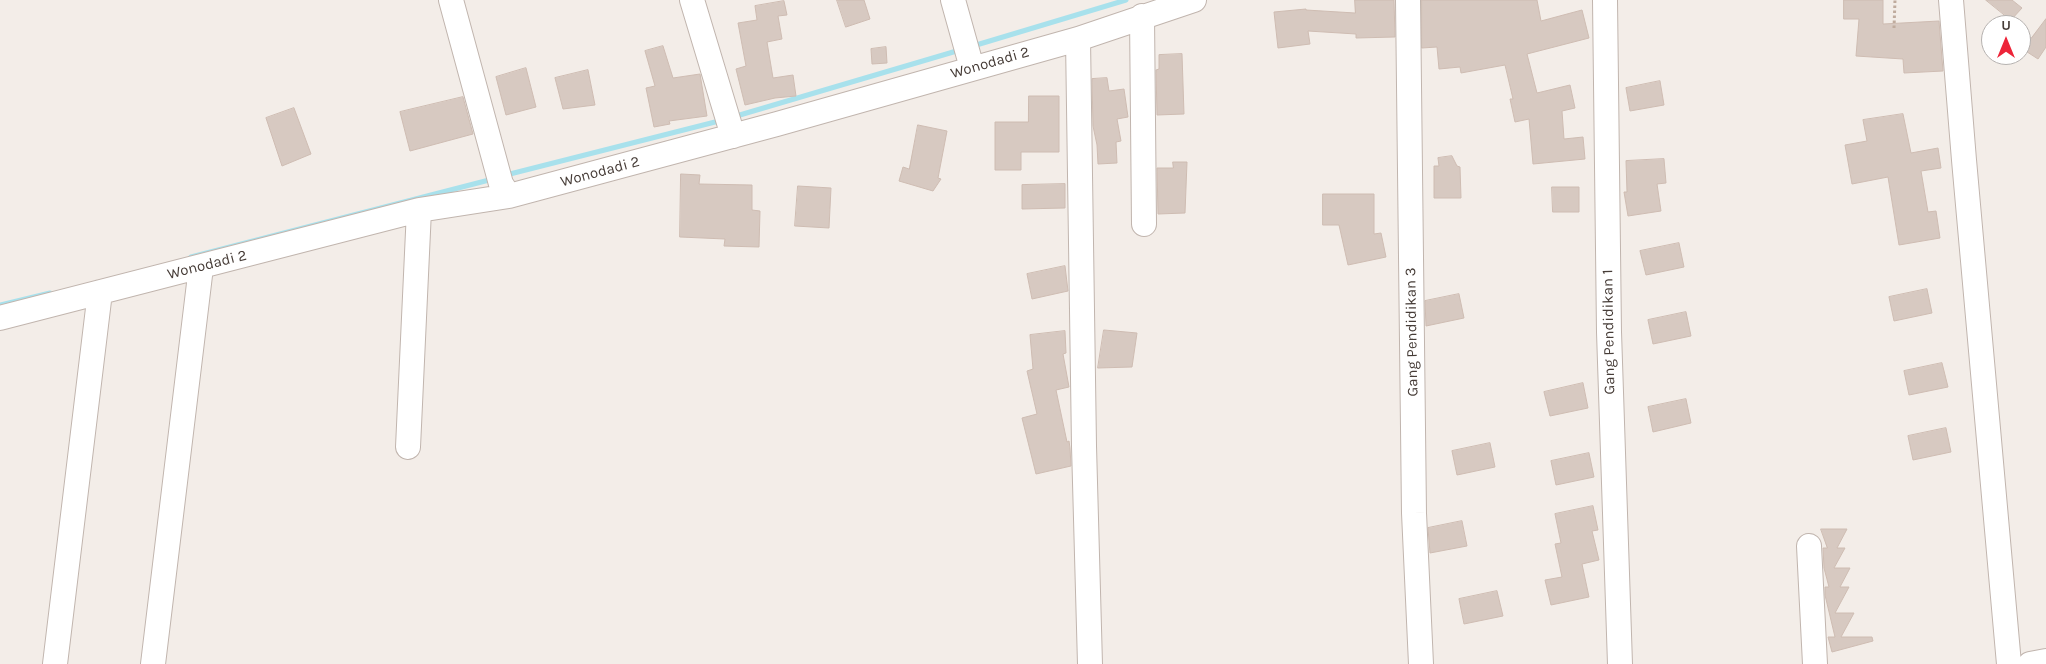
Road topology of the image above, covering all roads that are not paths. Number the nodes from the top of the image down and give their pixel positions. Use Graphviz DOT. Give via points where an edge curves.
graph roads {
  1 [pos="451,0"];
  2 [pos="692,0"];
  3 [pos="1194,0"];
  4 [pos="1408,0"];
  5 [pos="1605,0"];
  6 [pos="1952,0"];
  7 [pos="955,7"];
  8 [pos="1142,16"];
  9 [pos="1078,39"];
  10 [pos="972,68"];
  11 [pos="732,134"];
  12 [pos="505,190"];
  13 [pos="419,210"];
  14 [pos="1144,224"];
  15 [pos="201,267"];
  16 [pos="100,292"];
  17 [pos="0,318"];
  18 [pos="408,447"];
  19 [pos="1809,546"];
  20 [pos="2046,661"];
  21 [pos="55,664"];
  22 [pos="153,664"];
  23 [pos="1090,664"];
  24 [pos="1421,664"];
  25 [pos="1620,664"];
  26 [pos="1815,664"];
  27 [pos="2009,664"];
  28 [pos="2030,664"];
  1 -- 12 [label="street"];
  2 -- 11 [label="street"];
  3 -- 8 [label="street, Wonodadi 2"];
  4 -- 24 [label="street, Gang Pendidikan 3" via="1414,513"];
  5 -- 25 [label="street, Gang Pendidikan 1" via="1609,332"];
  6 -- 27 [label="street"];
  7 -- 10 [label="street"];
  8 -- 9 [label="street, Wonodadi 2"];
  8 -- 14 [label="street"];
  9 -- 10 [label="street, Wonodadi 2"];
  9 -- 23 [label="street"];
  10 -- 11 [label="street, Wonodadi 2"];
  11 -- 12 [label="street, Wonodadi 2"];
  12 -- 13 [label="street, Wonodadi 2"];
  13 -- 15 [label="street, Wonodadi 2"];
  13 -- 18 [label="street"];
  15 -- 16 [label="street, Wonodadi 2"];
  15 -- 22 [label="street"];
  16 -- 17 [label="street, Wonodadi 2"];
  16 -- 21 [label="street"];
  19 -- 26 [label="street"];
  20 -- 28 [label="street"];
}
